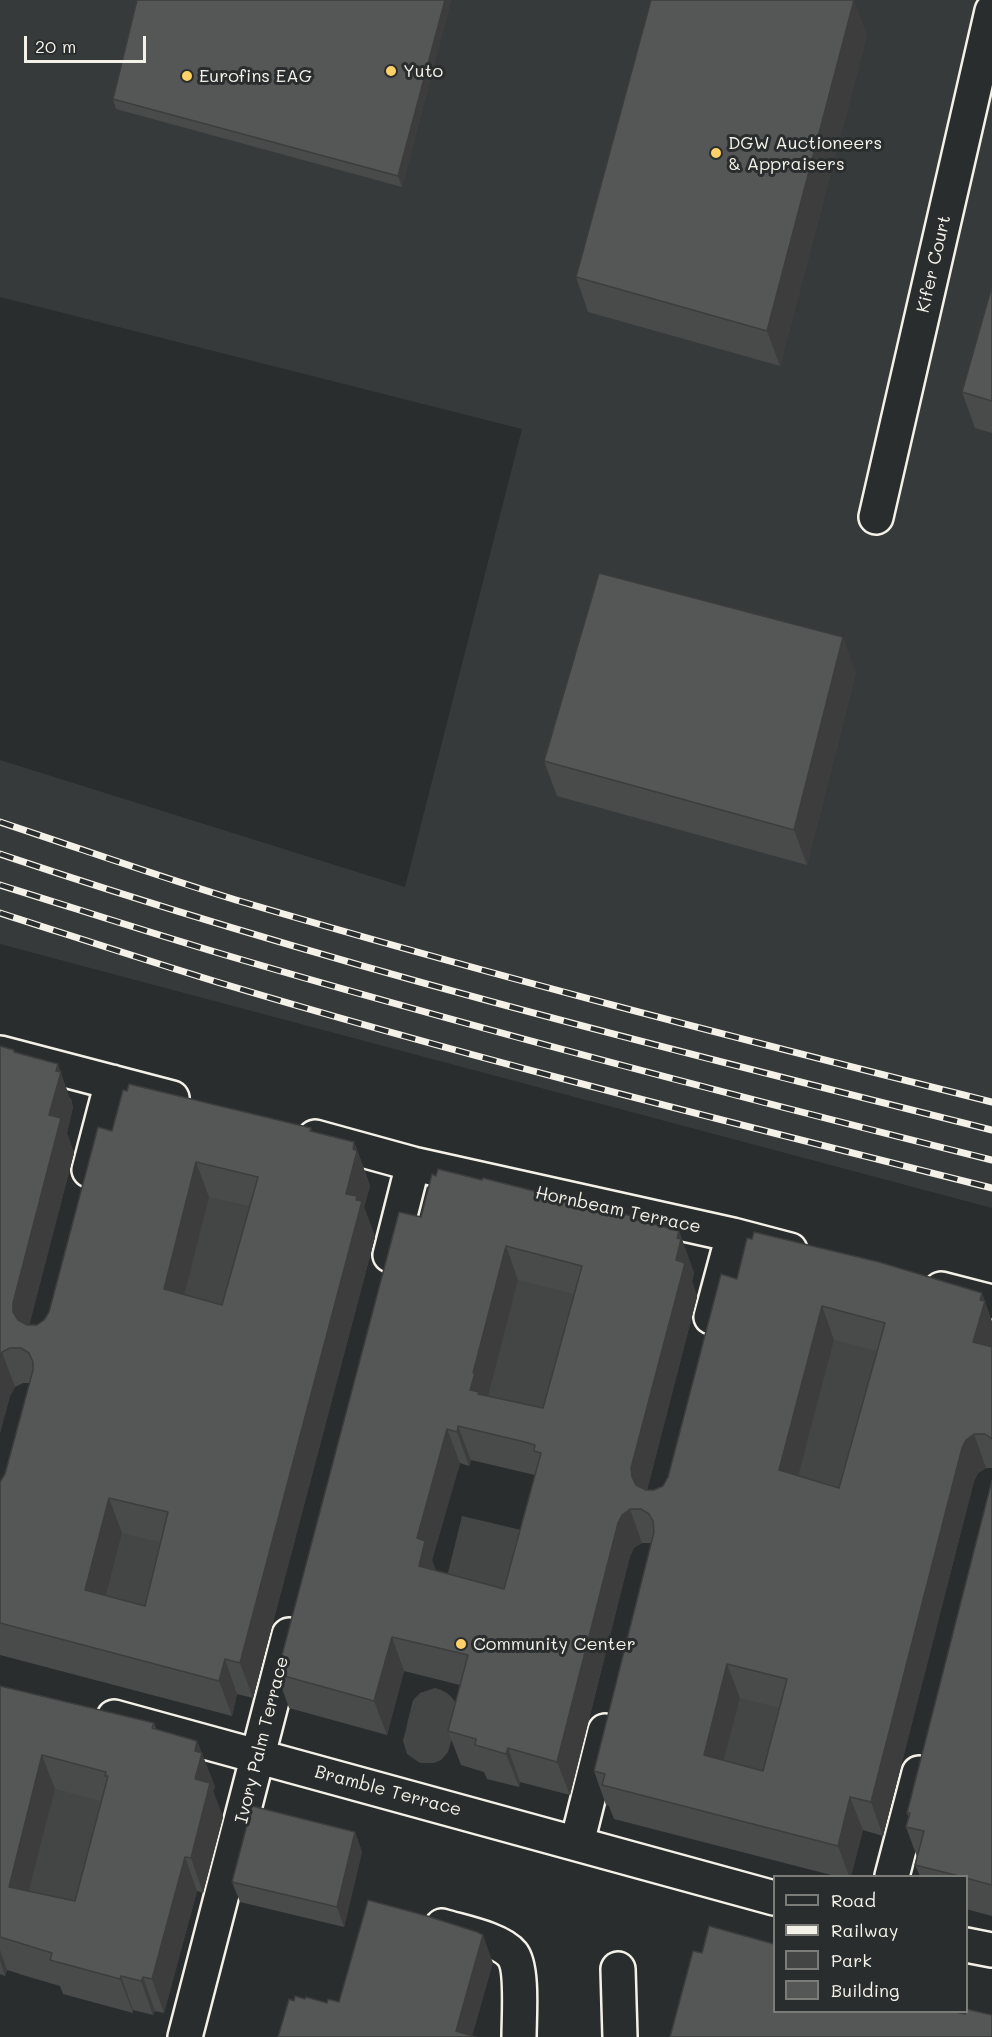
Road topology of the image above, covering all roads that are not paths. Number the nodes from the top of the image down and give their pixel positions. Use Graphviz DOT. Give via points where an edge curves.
graph roads {
  1 [pos="992,11"];
  2 [pos="876,517"];
  3 [pos="0,1053"];
  4 [pos="112,1082"];
  5 [pos="204,1107"];
  6 [pos="284,1129"];
  7 [pos="413,1164"];
  8 [pos="82,1195"];
  9 [pos="733,1235"];
  10 [pos="819,1257"];
  11 [pos="916,1282"];
  12 [pos="381,1288"];
  13 [pos="992,1302"];
  14 [pos="704,1348"];
  15 [pos="297,1607"];
  16 [pos="81,1708"];
  17 [pos="611,1708"];
  18 [pos="924,1750"];
  19 [pos="258,1755"];
  20 [pos="577,1843"];
  21 [pos="892,1875"];
  22 [pos="773,1898"];
  23 [pos="410,1916"];
  24 [pos="968,1945"];
  25 [pos="992,1950"];
  26 [pos="618,1969"];
  27 [pos="185,2037"];
  28 [pos="519,2037"];
  29 [pos="620,2037"];
  1 -- 2 [label="street, Kifer Court"];
  3 -- 4 [label="street"];
  4 -- 5 [label="street"];
  4 -- 8 [label="street"];
  6 -- 7 [label="street, Hornbeam Terrace"];
  7 -- 9 [label="street, Hornbeam Terrace"];
  7 -- 12 [label="street"];
  9 -- 10 [label="street, Hornbeam Terrace"];
  9 -- 14 [label="street"];
  11 -- 13 [label="street"];
  15 -- 19 [label="street, Ivory Palm Terrace"];
  16 -- 19 [label="street, Bramble Terrace"];
  17 -- 20 [label="street"];
  18 -- 21 [label="street"];
  19 -- 20 [label="street, Bramble Terrace"];
  19 -- 27 [label="street, Ivory Palm Terrace"];
  20 -- 22 [label="street, Bramble Terrace"];
  23 -- 28 [label="street" via="496,1944 511,1953 518,1965"];
  24 -- 25 [label="street"];
  26 -- 29 [label="street"];
}
